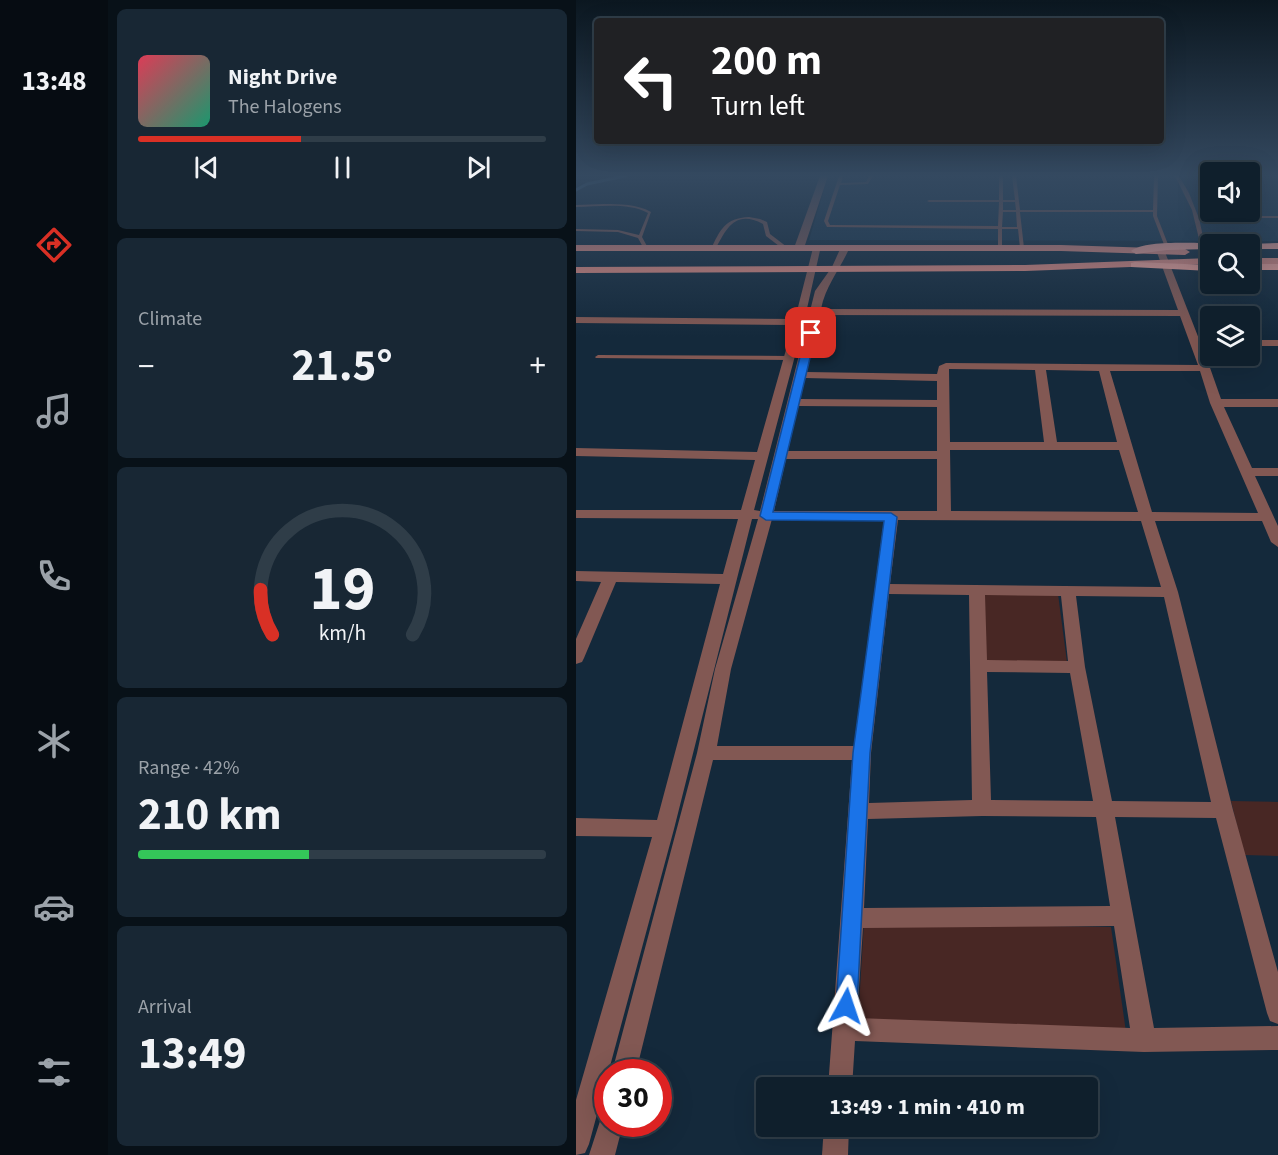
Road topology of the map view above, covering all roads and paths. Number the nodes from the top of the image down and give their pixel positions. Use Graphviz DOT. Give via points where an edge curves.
graph roads {
  1 [pos="576,230"];
  2 [pos="643,230"];
  3 [pos="723,230"];
  4 [pos="767,230"];
  5 [pos="805,230"];
  6 [pos="1001,230"];
  7 [pos="1020,230"];
  8 [pos="1158,230"];
  9 [pos="640,237"];
  10 [pos="1260,246"];
  11 [pos="1278,246"];
  12 [pos="576,248"];
  13 [pos="646,248"];
  14 [pos="785,248"];
  15 [pos="799,248"];
  16 [pos="818,248"];
  17 [pos="1000,248"];
  18 [pos="1022,248"];
  19 [pos="1162,248"];
  20 [pos="1200,248"];
  21 [pos="713,249"];
  22 [pos="844,249"];
  23 [pos="1136,251"];
  24 [pos="1260,252"];
  25 [pos="1278,252"];
  26 [pos="1260,261"];
  27 [pos="1278,261"];
  28 [pos="1200,262"];
  29 [pos="1135,265"];
  30 [pos="1165,265"];
  31 [pos="1200,267"];
  32 [pos="1260,267"];
  33 [pos="1278,267"];
  34 [pos="811,268"];
  35 [pos="836,268"];
  36 [pos="576,270"];
  37 [pos="816,312"];
  38 [pos="1184,313"];
  39 [pos="576,320"];
  40 [pos="799,322"];
  41 [pos="1196,342"];
  42 [pos="1200,342"];
  43 [pos="1260,342"];
  44 [pos="1278,343"];
  45 [pos="598,357"];
  46 [pos="789,358"];
  47 [pos="1040,365"];
  48 [pos="1103,366"];
  49 [pos="1205,368"];
  50 [pos="800,375"];
  51 [pos="944,378"];
  52 [pos="794,402"];
  53 [pos="1216,403"];
  54 [pos="1278,403"];
  55 [pos="945,404"];
  56 [pos="1051,446"];
  57 [pos="1124,446"];
  58 [pos="943,451"];
  59 [pos="576,452"];
  60 [pos="770,456"];
  61 [pos="1245,472"];
  62 [pos="1278,472"];
  63 [pos="576,514"];
  64 [pos="747,516"];
  65 [pos="766,516"];
  66 [pos="891,517"];
  67 [pos="944,517"];
  68 [pos="1146,518"];
  69 [pos="1274,529"];
  70 [pos="576,576"];
  71 [pos="611,576"];
  72 [pos="728,579"];
  73 [pos="883,589"];
  74 [pos="977,591"];
  75 [pos="1170,591"];
  76 [pos="1068,592"];
  77 [pos="576,658"];
  78 [pos="978,666"];
  79 [pos="1077,667"];
  80 [pos="706,753"];
  81 [pos="862,753"];
  82 [pos="982,808"];
  83 [pos="1104,809"];
  84 [pos="1223,810"];
  85 [pos="859,811"];
  86 [pos="576,827"];
  87 [pos="664,829"];
  88 [pos="1123,916"];
  89 [pos="854,918"];
  90 [pos="1278,1013"];
  91 [pos="845,1029"];
  92 [pos="1278,1038"];
  93 [pos="1144,1040"];
  94 [pos="627,1059"];
  95 [pos="841,1077"];
  96 [pos="607,1137"];
  97 [pos="836,1137"];
  98 [pos="576,1144"];
  99 [pos="602,1155"];
  100 [pos="835,1155"];
  1 -- 9 [label="lane" via="618,231"];
  2 -- 9 [label="lane"];
  3 -- 21 [label="lane"];
  4 -- 14 [label="lane"];
  5 -- 15 [label="street"];
  6 -- 17 [label="lane"];
  7 -- 18 [label="lane"];
  8 -- 19 [label="lane"];
  9 -- 13 [label="lane"];
  10 -- 11 [label="highway"];
  12 -- 13 [label="main road"];
  13 -- 21 [label="main road"];
  14 -- 15 [label="main road"];
  14 -- 21 [label="main road"];
  15 -- 16 [label="main road"];
  16 -- 22 [label="main road"];
  16 -- 34 [label="street"];
  17 -- 18 [label="main road"];
  17 -- 22 [label="main road"];
  18 -- 23 [label="main road"];
  19 -- 20 [label="highway"];
  19 -- 23 [label="highway"];
  19 -- 30 [label="street"];
  22 -- 35 [label="street"];
  24 -- 25 [label="main road"];
  26 -- 27 [label="main road"];
  28 -- 30 [label="main road"];
  29 -- 30 [label="highway"];
  29 -- 35 [label="main road"];
  30 -- 31 [label="highway"];
  30 -- 38 [label="street"];
  32 -- 33 [label="highway"];
  34 -- 35 [label="main road"];
  34 -- 36 [label="main road"];
  34 -- 40 [label="street"];
  35 -- 37 [label="street" via="825,281"];
  37 -- 38 [label="street"];
  37 -- 50 [label="street"];
  38 -- 41 [label="street"];
  39 -- 40 [label="street"];
  40 -- 46 [label="street"];
  41 -- 42 [label="street"];
  41 -- 49 [label="street"];
  43 -- 44 [label="street"];
  45 -- 46 [label="lane"];
  46 -- 60 [label="street"];
  47 -- 48 [label="street"];
  47 -- 51 [label="street" via="946,366"];
  47 -- 56 [label="street"];
  48 -- 49 [label="street"];
  48 -- 57 [label="street"];
  49 -- 53 [label="street"];
  50 -- 51 [label="street"];
  50 -- 52 [label="street"];
  51 -- 55 [label="street"];
  52 -- 55 [label="street"];
  52 -- 60 [label="street"];
  53 -- 54 [label="street"];
  53 -- 61 [label="street"];
  55 -- 58 [label="street"];
  56 -- 57 [label="street"];
  56 -- 58 [label="street"];
  57 -- 68 [label="street"];
  58 -- 60 [label="street"];
  58 -- 67 [label="street"];
  59 -- 60 [label="street"];
  60 -- 64 [label="street"];
  60 -- 65 [label="street"];
  61 -- 62 [label="street"];
  61 -- 69 [label="street"];
  63 -- 64 [label="street"];
  64 -- 65 [label="street"];
  64 -- 72 [label="street"];
  65 -- 66 [label="street"];
  65 -- 80 [label="street" via="723,669"];
  66 -- 67 [label="street"];
  66 -- 73 [label="street"];
  67 -- 68 [label="street"];
  68 -- 69 [label="street"];
  68 -- 75 [label="street"];
  70 -- 71 [label="street"];
  71 -- 72 [label="street"];
  71 -- 77 [label="street"];
  72 -- 87 [label="street"];
  73 -- 74 [label="street"];
  73 -- 81 [label="street"];
  74 -- 76 [label="street"];
  74 -- 78 [label="street"];
  75 -- 76 [label="street"];
  75 -- 84 [label="street"];
  76 -- 79 [label="street"];
  78 -- 79 [label="street"];
  78 -- 82 [label="street"];
  79 -- 83 [label="street"];
  80 -- 81 [label="street"];
  80 -- 94 [label="street"];
  81 -- 85 [label="street"];
  82 -- 83 [label="street"];
  82 -- 85 [label="street"];
  83 -- 84 [label="street"];
  83 -- 88 [label="street"];
  84 -- 90 [label="street"];
  85 -- 89 [label="street"];
  86 -- 87 [label="street"];
  87 -- 98 [label="street"];
  88 -- 89 [label="street"];
  88 -- 93 [label="street"];
  89 -- 91 [label="street"];
  91 -- 93 [label="street"];
  91 -- 95 [label="street"];
  92 -- 93 [label="street"];
  96 -- 99 [label="street"];
  97 -- 100 [label="street"];
}
